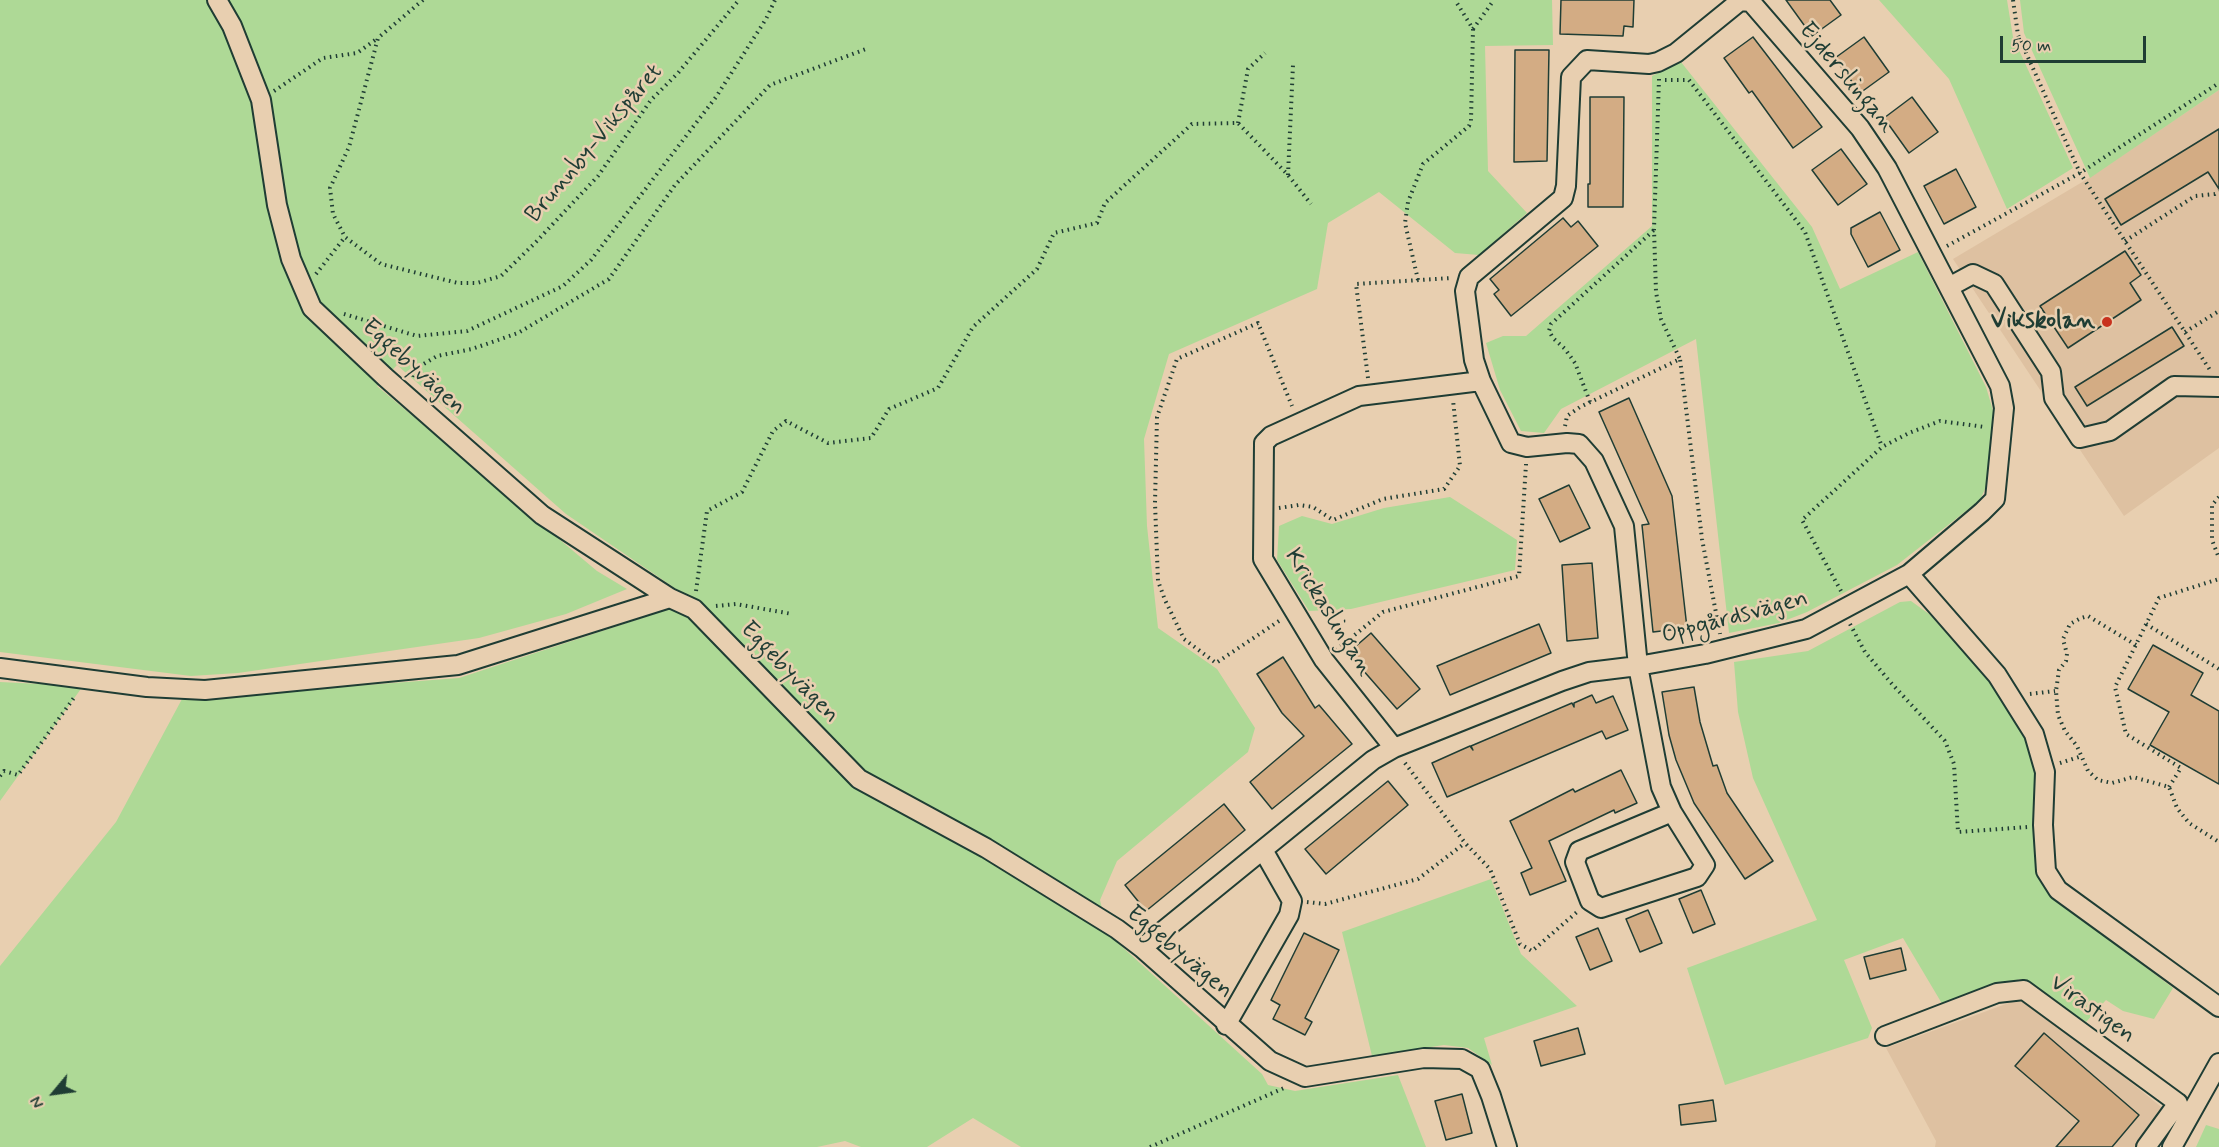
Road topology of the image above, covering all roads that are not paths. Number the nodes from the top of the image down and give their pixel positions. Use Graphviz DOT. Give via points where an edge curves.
graph roads {
  1 [pos="218,0"];
  2 [pos="1949,287"];
  3 [pos="1481,381"];
  4 [pos="2216,381"];
  5 [pos="1909,573"];
  6 [pos="670,598"];
  7 [pos="1638,666"];
  8 [pos="0,668"];
  9 [pos="1394,748"];
  10 [pos="1672,812"];
  11 [pos="1263,850"];
  12 [pos="1142,948"];
  13 [pos="2219,1007"];
  14 [pos="1226,1025"];
  15 [pos="1884,1036"];
  16 [pos="2219,1063"];
  17 [pos="2178,1103"];
  18 [pos="2198,1103"];
  19 [pos="1507,1147"];
  20 [pos="2146,1147"];
  21 [pos="2172,1147"];
  1 -- 6 [label="street, Eggebyvägen" via="261,100 277,205 291,259 312,308 542,515"];
  2 -- 3 [label="street, Ejderslingan" via="1887,168 1860,128 1751,2 1740,1 1658,71 1649,64 1587,60 1571,77 1563,198 1469,277 1465,291 1474,360"];
  2 -- 4 [label="street" via="1972,274 1994,284 2051,372 2054,398 2080,438 2110,431 2174,386"];
  2 -- 5 [label="street, Ejderslingan" via="2000,386 2004,408 1995,499"];
  3 -- 7 [label="street" via="1511,443 1521,447 1579,444 1594,461 1624,526"];
  3 -- 9 [label="street, Krickaslingan" via="1359,396 1271,436 1264,443 1263,559 1324,660"];
  5 -- 7 [label="street, Oppgårdsvägen" via="1806,629"];
  5 -- 13 [label="street" via="1997,675 2034,734 2045,772 2046,871 2058,890"];
  6 -- 8 [label="street" via="458,665 205,690 147,687"];
  6 -- 12 [label="street, Eggebyvägen" via="694,609 860,779 986,848 1117,928"];
  7 -- 9 [label="street, Oppgårdsvägen" via="1589,672 1562,681"];
  7 -- 10 [label="street" via="1661,787"];
  9 -- 11 [label="street, Oppgårdsvägen" via="1373,760"];
  10 -- 10 [label="street" via="1579,851 1575,862 1590,901 1602,908 1697,877 1705,866"];
  11 -- 12 [label="street, Oppgårdsvägen"];
  11 -- 14 [label="street" via="1300,904 1289,915"];
  12 -- 14 [label="street, Eggebyvägen"];
  14 -- 19 [label="street, Eggebyvägen" via="1270,1061 1305,1077 1424,1058 1462,1059 1480,1069"];
  15 -- 17 [label="street, Virastigen" via="1997,993 2024,990"];
  16 -- 18 [label="street"];
  17 -- 18 [label="street"];
  17 -- 20 [label="street"];
  18 -- 21 [label="street"];
}
